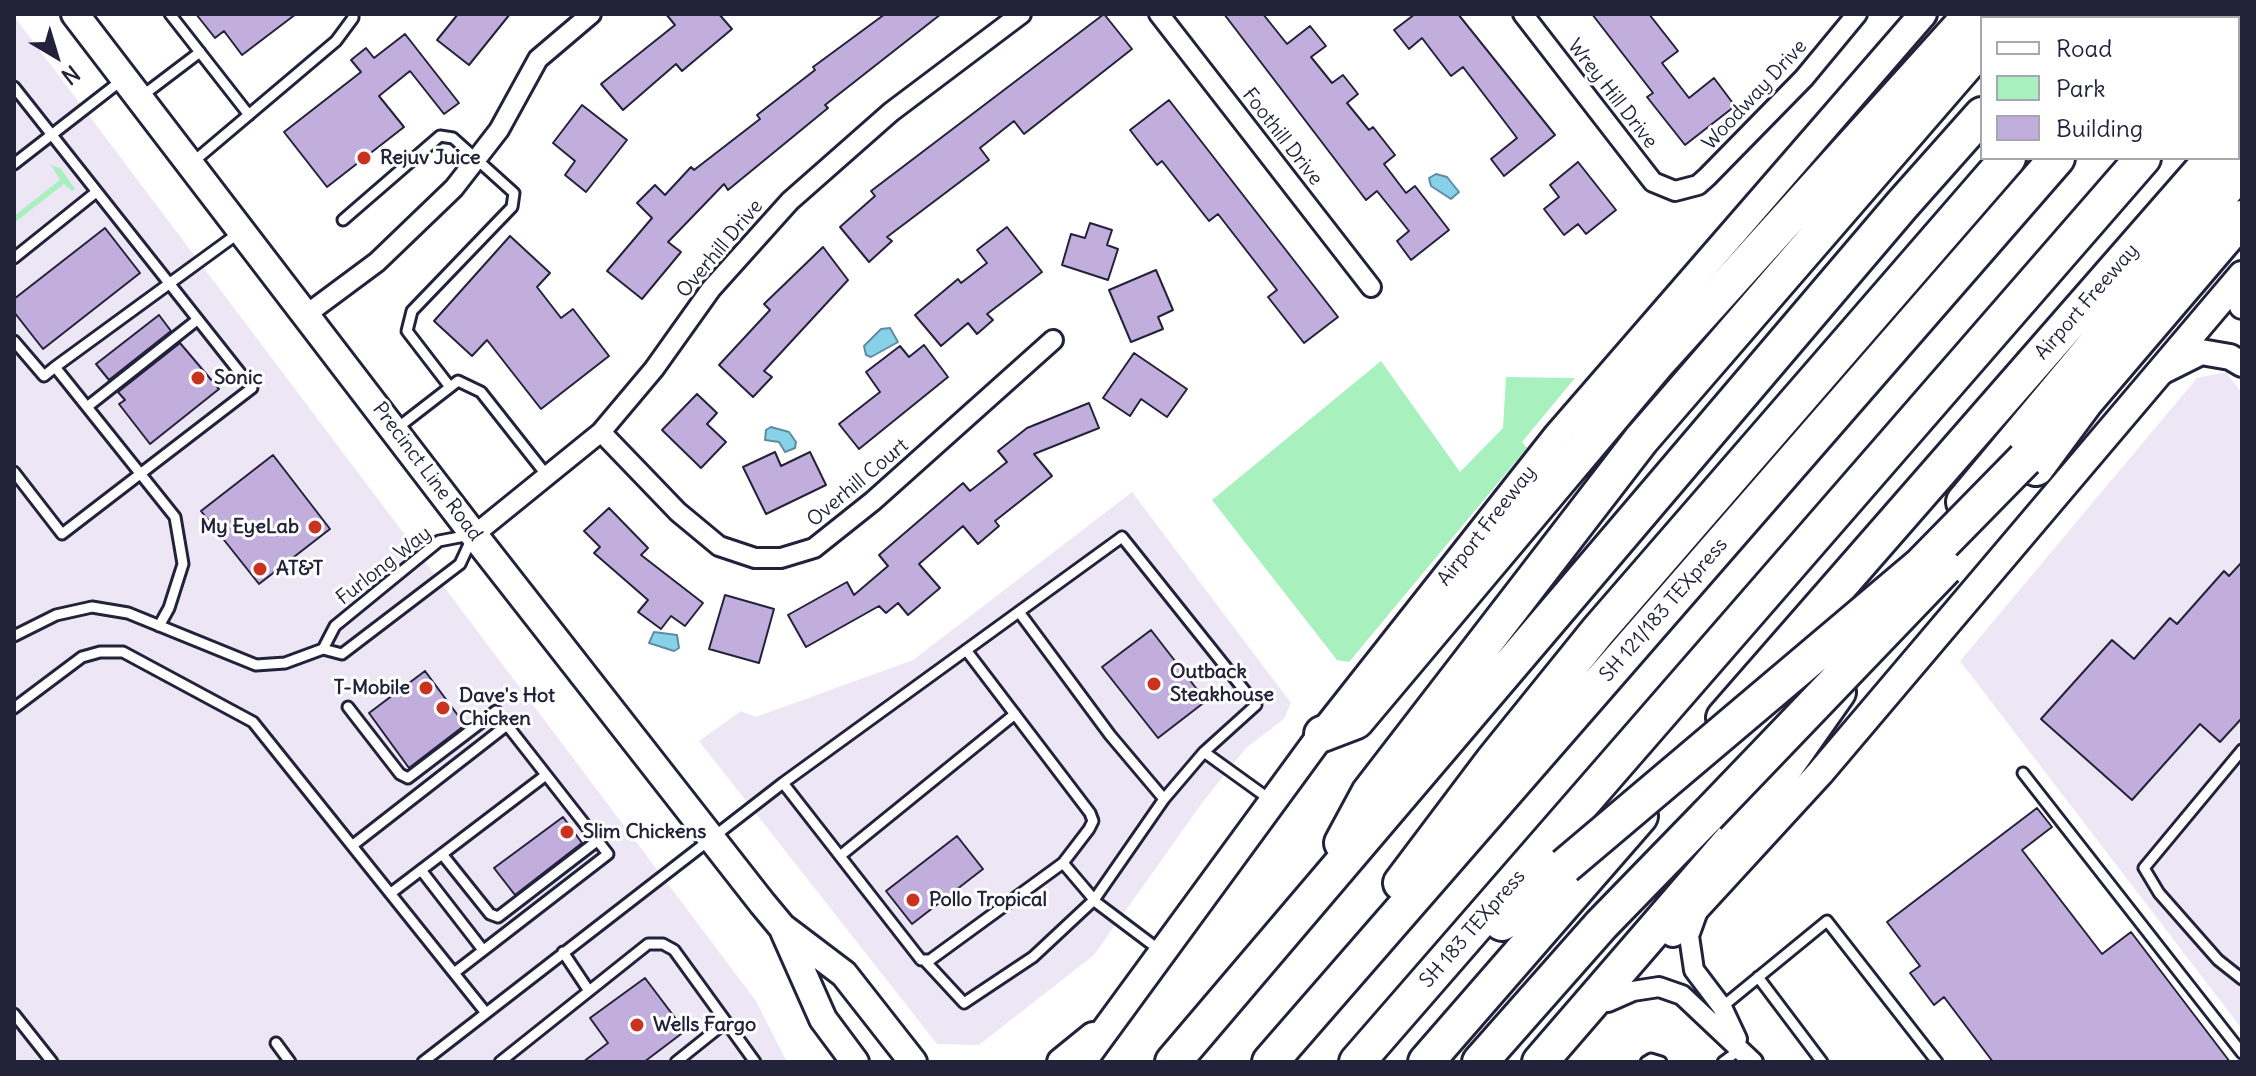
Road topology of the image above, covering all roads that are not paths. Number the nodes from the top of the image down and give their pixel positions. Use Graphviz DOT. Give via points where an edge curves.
graph roads {
  1 [pos="75,14"];
  2 [pos="170,14"];
  3 [pos="353,14"];
  4 [pos="591,14"];
  5 [pos="1021,14"];
  6 [pos="1159,14"];
  7 [pos="1523,14"];
  8 [pos="1857,14"];
  9 [pos="1923,14"];
  10 [pos="1972,14"];
  11 [pos="1980,48"];
  12 [pos="200,52"];
  13 [pos="14,87"];
  14 [pos="132,88"];
  15 [pos="249,115"];
  16 [pos="1980,117"];
  17 [pos="50,136"];
  18 [pos="476,159"];
  19 [pos="2006,160"];
  20 [pos="2055,160"];
  21 [pos="2141,160"];
  22 [pos="2211,160"];
  23 [pos="14,164"];
  24 [pos="191,164"];
  25 [pos="2242,169"];
  26 [pos="1675,191"];
  27 [pos="95,193"];
  28 [pos="2242,218"];
  29 [pos="343,220"];
  30 [pos="242,230"];
  31 [pos="14,258"];
  32 [pos="2242,275"];
  33 [pos="169,284"];
  34 [pos="1371,287"];
  35 [pos="2242,295"];
  36 [pos="2242,306"];
  37 [pos="307,314"];
  38 [pos="197,320"];
  39 [pos="1053,340"];
  40 [pos="14,341"];
  41 [pos="2242,364"];
  42 [pos="55,367"];
  43 [pos="2158,374"];
  44 [pos="450,387"];
  45 [pos="87,407"];
  46 [pos="395,430"];
  47 [pos="601,432"];
  48 [pos="2030,464"];
  49 [pos="14,472"];
  50 [pos="140,474"];
  51 [pos="548,477"];
  52 [pos="474,535"];
  53 [pos="1019,612"];
  54 [pos="159,626"];
  55 [pos="14,636"];
  56 [pos="323,649"];
  57 [pos="966,650"];
  58 [pos="348,707"];
  59 [pos="14,708"];
  60 [pos="496,711"];
  61 [pos="1015,714"];
  62 [pos="1322,734"];
  63 [pos="2242,750"];
  64 [pos="1204,752"];
  65 [pos="2023,773"];
  66 [pos="546,775"];
  67 [pos="783,783"];
  68 [pos="1164,799"];
  69 [pos="1274,803"];
  70 [pos="710,836"];
  71 [pos="597,841"];
  72 [pos="353,845"];
  73 [pos="442,854"];
  74 [pos="840,856"];
  75 [pos="1063,863"];
  76 [pos="421,870"];
  77 [pos="1316,891"];
  78 [pos="391,893"];
  79 [pos="1094,900"];
  80 [pos="1702,901"];
  81 [pos="782,927"];
  82 [pos="483,950"];
  83 [pos="563,952"];
  84 [pos="1164,954"];
  85 [pos="926,962"];
  86 [pos="454,973"];
  87 [pos="1758,977"];
  88 [pos="2242,979"];
  89 [pos="1335,988"];
  90 [pos="589,991"];
  91 [pos="1608,1002"];
  92 [pos="1722,1007"];
  93 [pos="486,1013"];
  94 [pos="14,1014"];
  95 [pos="1114,1019"];
  96 [pos="726,1022"];
  97 [pos="1389,1025"];
  98 [pos="276,1043"];
  99 [pos="437,1051"];
  100 [pos="2242,1053"];
  101 [pos="1747,1055"];
  102 [pos="52,1062"];
  103 [pos="290,1062"];
  104 [pos="423,1062"];
  105 [pos="446,1062"];
  106 [pos="500,1062"];
  107 [pos="676,1062"];
  108 [pos="755,1062"];
  109 [pos="855,1062"];
  110 [pos="913,1062"];
  111 [pos="1061,1062"];
  112 [pos="1082,1062"];
  113 [pos="1173,1062"];
  114 [pos="1270,1062"];
  115 [pos="1357,1062"];
  116 [pos="1426,1062"];
  117 [pos="1480,1062"];
  118 [pos="1540,1062"];
  119 [pos="1554,1062"];
  120 [pos="1646,1062"];
  121 [pos="1661,1062"];
  122 [pos="1723,1062"];
  123 [pos="1822,1062"];
  124 [pos="1937,1062"];
  1 -- 14 [label="main road, Precinct Line Road"];
  2 -- 12 [label="lane"];
  3 -- 15 [label="lane" via="336,41"];
  4 -- 18 [label="street" via="538,59 499,130"];
  5 -- 47 [label="street, Overhill Drive" via="891,112 790,201 711,289"];
  6 -- 34 [label="street, Foothill Drive"];
  7 -- 26 [label="street, Wrey Hill Drive" via="1653,182"];
  8 -- 26 [label="street, Woodway Drive" via="1804,78 1707,177"];
  9 -- 62 [label="main road, Airport Freeway" via="1557,436"];
  10 -- 62 [label="highway" via="1657,363 1356,721"];
  11 -- 77 [label="highway" via="1574,524 1369,793"];
  12 -- 14 [label="lane"];
  12 -- 15 [label="lane"];
  13 -- 17 [label="lane"];
  14 -- 17 [label="lane"];
  14 -- 24 [label="main road, Precinct Line Road"];
  15 -- 24 [label="lane"];
  16 -- 77 [label="highway"];
  17 -- 23 [label="lane"];
  17 -- 27 [label="lane"];
  18 -- 29 [label="lane" via="453,138 440,136"];
  18 -- 37 [label="street" via="454,188 377,262"];
  18 -- 44 [label="lane" via="514,193 512,207 412,311 407,331"];
  19 -- 89 [label="highway" via="1560,678 1411,867"];
  20 -- 89 [label="highway, SH 121/183 TEXpress"];
  21 -- 97 [label="highway, SH 183 TEXpress"];
  22 -- 116 [label="highway, Airport Freeway"];
  24 -- 30 [label="main road, Precinct Line Road"];
  25 -- 118 [label="highway" via="1954,514 1743,827"];
  27 -- 31 [label="lane"];
  27 -- 33 [label="lane"];
  28 -- 48 [label="highway"];
  30 -- 33 [label="lane"];
  30 -- 37 [label="main road, Precinct Line Road"];
  32 -- 43 [label="main road"];
  33 -- 38 [label="lane"];
  33 -- 42 [label="lane"];
  35 -- 36 [label="street"];
  37 -- 46 [label="main road, Precinct Line Road"];
  38 -- 45 [label="lane"];
  38 -- 50 [label="lane" via="252,388"];
  39 -- 47 [label="street, Overhill Court" via="826,539 781,558 755,558 719,546 678,512"];
  40 -- 42 [label="lane" via="44,376"];
  41 -- 43 [label="street" via="2201,352"];
  42 -- 45 [label="lane"];
  43 -- 80 [label="main road" via="1820,773"];
  44 -- 46 [label="lane"];
  44 -- 51 [label="lane" via="458,381 481,392"];
  45 -- 50 [label="lane"];
  46 -- 52 [label="main road, Precinct Line Road"];
  47 -- 51 [label="street, Overhill Drive"];
  48 -- 97 [label="highway, bridge" via="1921,565 1565,866"];
  48 -- 117 [label="highway, bridge"];
  49 -- 50 [label="lane" via="62,534"];
  50 -- 54 [label="lane" via="175,517 182,546 176,590"];
  51 -- 52 [label="street, Overhill Drive"];
  52 -- 56 [label="lane, Furlong Way" via="439,541 335,626"];
  52 -- 56 [label="lane" via="460,564 354,645 342,654"];
  52 -- 70 [label="main road, Precinct Line Road"];
  53 -- 57 [label="lane"];
  53 -- 64 [label="lane" via="1122,537 1256,705"];
  53 -- 68 [label="lane"];
  54 -- 55 [label="lane" via="128,613 92,607 56,615"];
  54 -- 56 [label="lane" via="256,665 285,663"];
  57 -- 61 [label="lane"];
  57 -- 67 [label="lane"];
  58 -- 60 [label="lane" via="408,778"];
  59 -- 72 [label="lane" via="82,657 123,652 253,722"];
  61 -- 74 [label="lane"];
  61 -- 75 [label="lane" via="1093,821"];
  62 -- 69 [label="main road, Airport Freeway"];
  63 -- 88 [label="lane" via="2144,868 2198,938"];
  64 -- 68 [label="lane"];
  64 -- 69 [label="lane"];
  65 -- 100 [label="lane"];
  66 -- 71 [label="lane"];
  66 -- 72 [label="lane" via="507,725"];
  66 -- 73 [label="lane"];
  67 -- 70 [label="lane"];
  67 -- 74 [label="lane"];
  68 -- 79 [label="lane"];
  69 -- 84 [label="main road, Airport Freeway"];
  70 -- 81 [label="main road, Precinct Line Road"];
  70 -- 83 [label="lane"];
  71 -- 73 [label="lane" via="498,917"];
  71 -- 82 [label="lane" via="608,854"];
  72 -- 78 [label="lane"];
  73 -- 76 [label="lane"];
  74 -- 85 [label="lane"];
  75 -- 79 [label="lane"];
  75 -- 85 [label="lane"];
  76 -- 78 [label="lane"];
  76 -- 82 [label="lane"];
  77 -- 113 [label="highway"];
  78 -- 86 [label="lane"];
  79 -- 84 [label="lane"];
  79 -- 85 [label="lane" via="1033,957 964,1003"];
  80 -- 91 [label="main road"];
  80 -- 92 [label="street" via="1689,936 1694,970"];
  81 -- 109 [label="main road, Precinct Line Road" via="823,1019"];
  81 -- 110 [label="main road, Precinct Line Road" via="844,974"];
  82 -- 86 [label="lane"];
  83 -- 90 [label="lane"];
  83 -- 93 [label="lane"];
  84 -- 95 [label="main road, Airport Freeway"];
  86 -- 93 [label="lane"];
  87 -- 92 [label="lane"];
  87 -- 123 [label="lane"];
  87 -- 124 [label="lane" via="1827,921"];
  89 -- 114 [label="highway, SH 121/183 TEXpress"];
  90 -- 96 [label="lane" via="648,944 663,944 674,950"];
  90 -- 106 [label="lane"];
  91 -- 101 [label="street" via="1633,991 1662,988 1682,995"];
  91 -- 119 [label="main road"];
  92 -- 101 [label="street"];
  93 -- 99 [label="lane"];
  94 -- 102 [label="lane"];
  95 -- 111 [label="main road"];
  95 -- 112 [label="main road, Airport Freeway"];
  96 -- 107 [label="lane"];
  96 -- 108 [label="lane"];
  97 -- 115 [label="highway, SH 183 TEXpress"];
  98 -- 103 [label="lane"];
  99 -- 104 [label="lane"];
  99 -- 105 [label="lane"];
  101 -- 122 [label="lane"];
  120 -- 121 [label="lane"];
}
